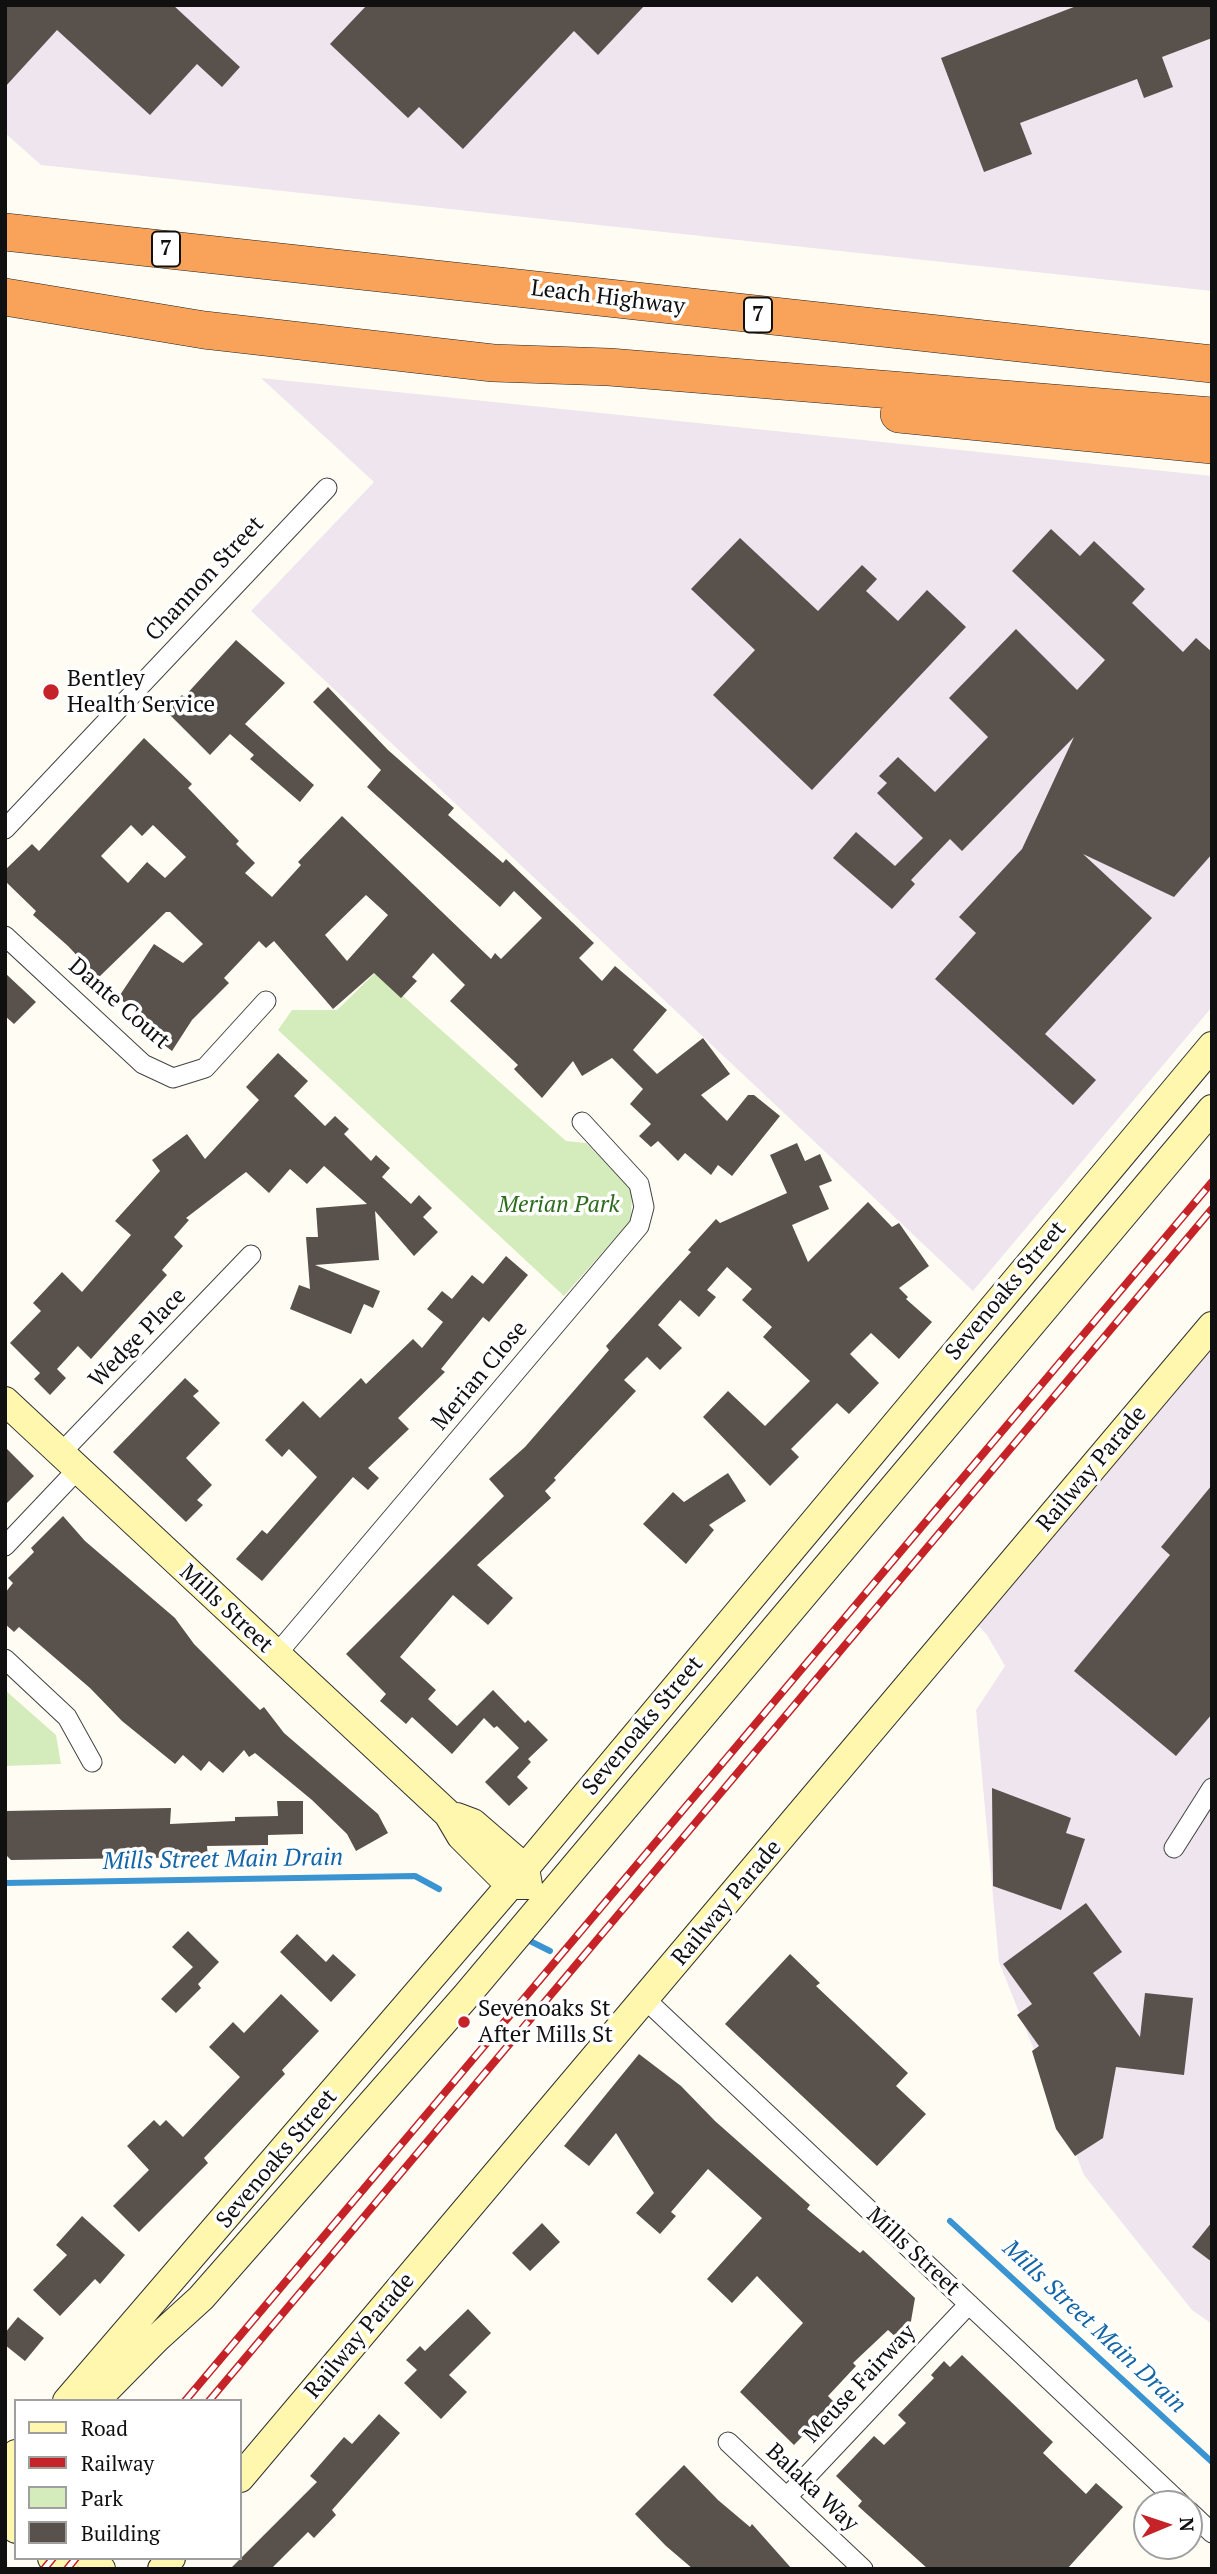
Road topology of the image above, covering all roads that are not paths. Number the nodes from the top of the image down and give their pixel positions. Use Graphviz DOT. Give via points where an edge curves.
graph roads {
  1 [pos="13,231"];
  2 [pos="5,298"];
  3 [pos="204,330"];
  4 [pos="1212,363"];
  5 [pos="1212,416"];
  6 [pos="1212,445"];
  7 [pos="327,488"];
  8 [pos="5,828"];
  9 [pos="5,936"];
  10 [pos="267,1001"];
  11 [pos="1212,1046"];
  12 [pos="1212,1110"];
  13 [pos="582,1122"];
  14 [pos="1039,1251"];
  15 [pos="251,1255"];
  16 [pos="1086,1256"];
  17 [pos="1028,1325"];
  18 [pos="1212,1326"];
  19 [pos="5,1401"];
  20 [pos="69,1462"];
  21 [pos="5,1546"];
  22 [pos="276,1656"];
  23 [pos="5,1659"];
  24 [pos="92,1762"];
  25 [pos="1212,1788"];
  26 [pos="1174,1848"];
  27 [pos="576,1867"];
  28 [pos="521,1879"];
  29 [pos="522,1929"];
  30 [pos="646,2000"];
  31 [pos="969,2304"];
  32 [pos="69,2399"];
  33 [pos="97,2399"];
  34 [pos="728,2442"];
  35 [pos="14,2465"];
  36 [pos="242,2476"];
  37 [pos="10,2487"];
  38 [pos="1166,2490"];
  39 [pos="787,2497"];
  40 [pos="863,2569"];
  1 -- 4 [label="highway, Leach Highway / 7"];
  2 -- 3 [label="highway"];
  3 -- 5 [label="highway" via="493,363 609,367"];
  3 -- 6 [label="highway" via="990,425"];
  7 -- 8 [label="street, Channon Street"];
  9 -- 10 [label="street, Dante Court" via="143,1064 173,1078 205,1068"];
  11 -- 14 [label="main road, Sevenoaks Street"];
  12 -- 16 [label="main road, Sevenoaks Street"];
  13 -- 22 [label="street, Merian Close" via="639,1184 644,1207 639,1226"];
  14 -- 16 [label="main road" via="1055,1259"];
  14 -- 17 [label="main road"];
  14 -- 28 [label="main road, Sevenoaks Street"];
  15 -- 20 [label="street, Wedge Place"];
  16 -- 17 [label="main road, Sevenoaks Street"];
  17 -- 27 [label="main road, Sevenoaks Street"];
  18 -- 30 [label="main road, Railway Parade"];
  19 -- 20 [label="main road, Mills Street"];
  20 -- 21 [label="street, Wedge Place"];
  20 -- 22 [label="main road, Mills Street"];
  22 -- 28 [label="main road, Mills Street" via="448,1814 461,1836"];
  23 -- 24 [label="street" via="67,1717"];
  25 -- 26 [label="street"];
  27 -- 28 [label="main road"];
  27 -- 29 [label="main road, Sevenoaks Street"];
  28 -- 29 [label="main road"];
  28 -- 32 [label="main road, Sevenoaks Street"];
  29 -- 33 [label="main road, Sevenoaks Street" via="201,2298"];
  30 -- 31 [label="street, Mills Street"];
  30 -- 36 [label="main road, Railway Parade"];
  31 -- 38 [label="street, Mills Street"];
  31 -- 39 [label="street, Meuse Fairway"];
  34 -- 39 [label="street, Balaka Way"];
  35 -- 37 [label="main road"];
  39 -- 40 [label="street, Balaka Way"];
}
